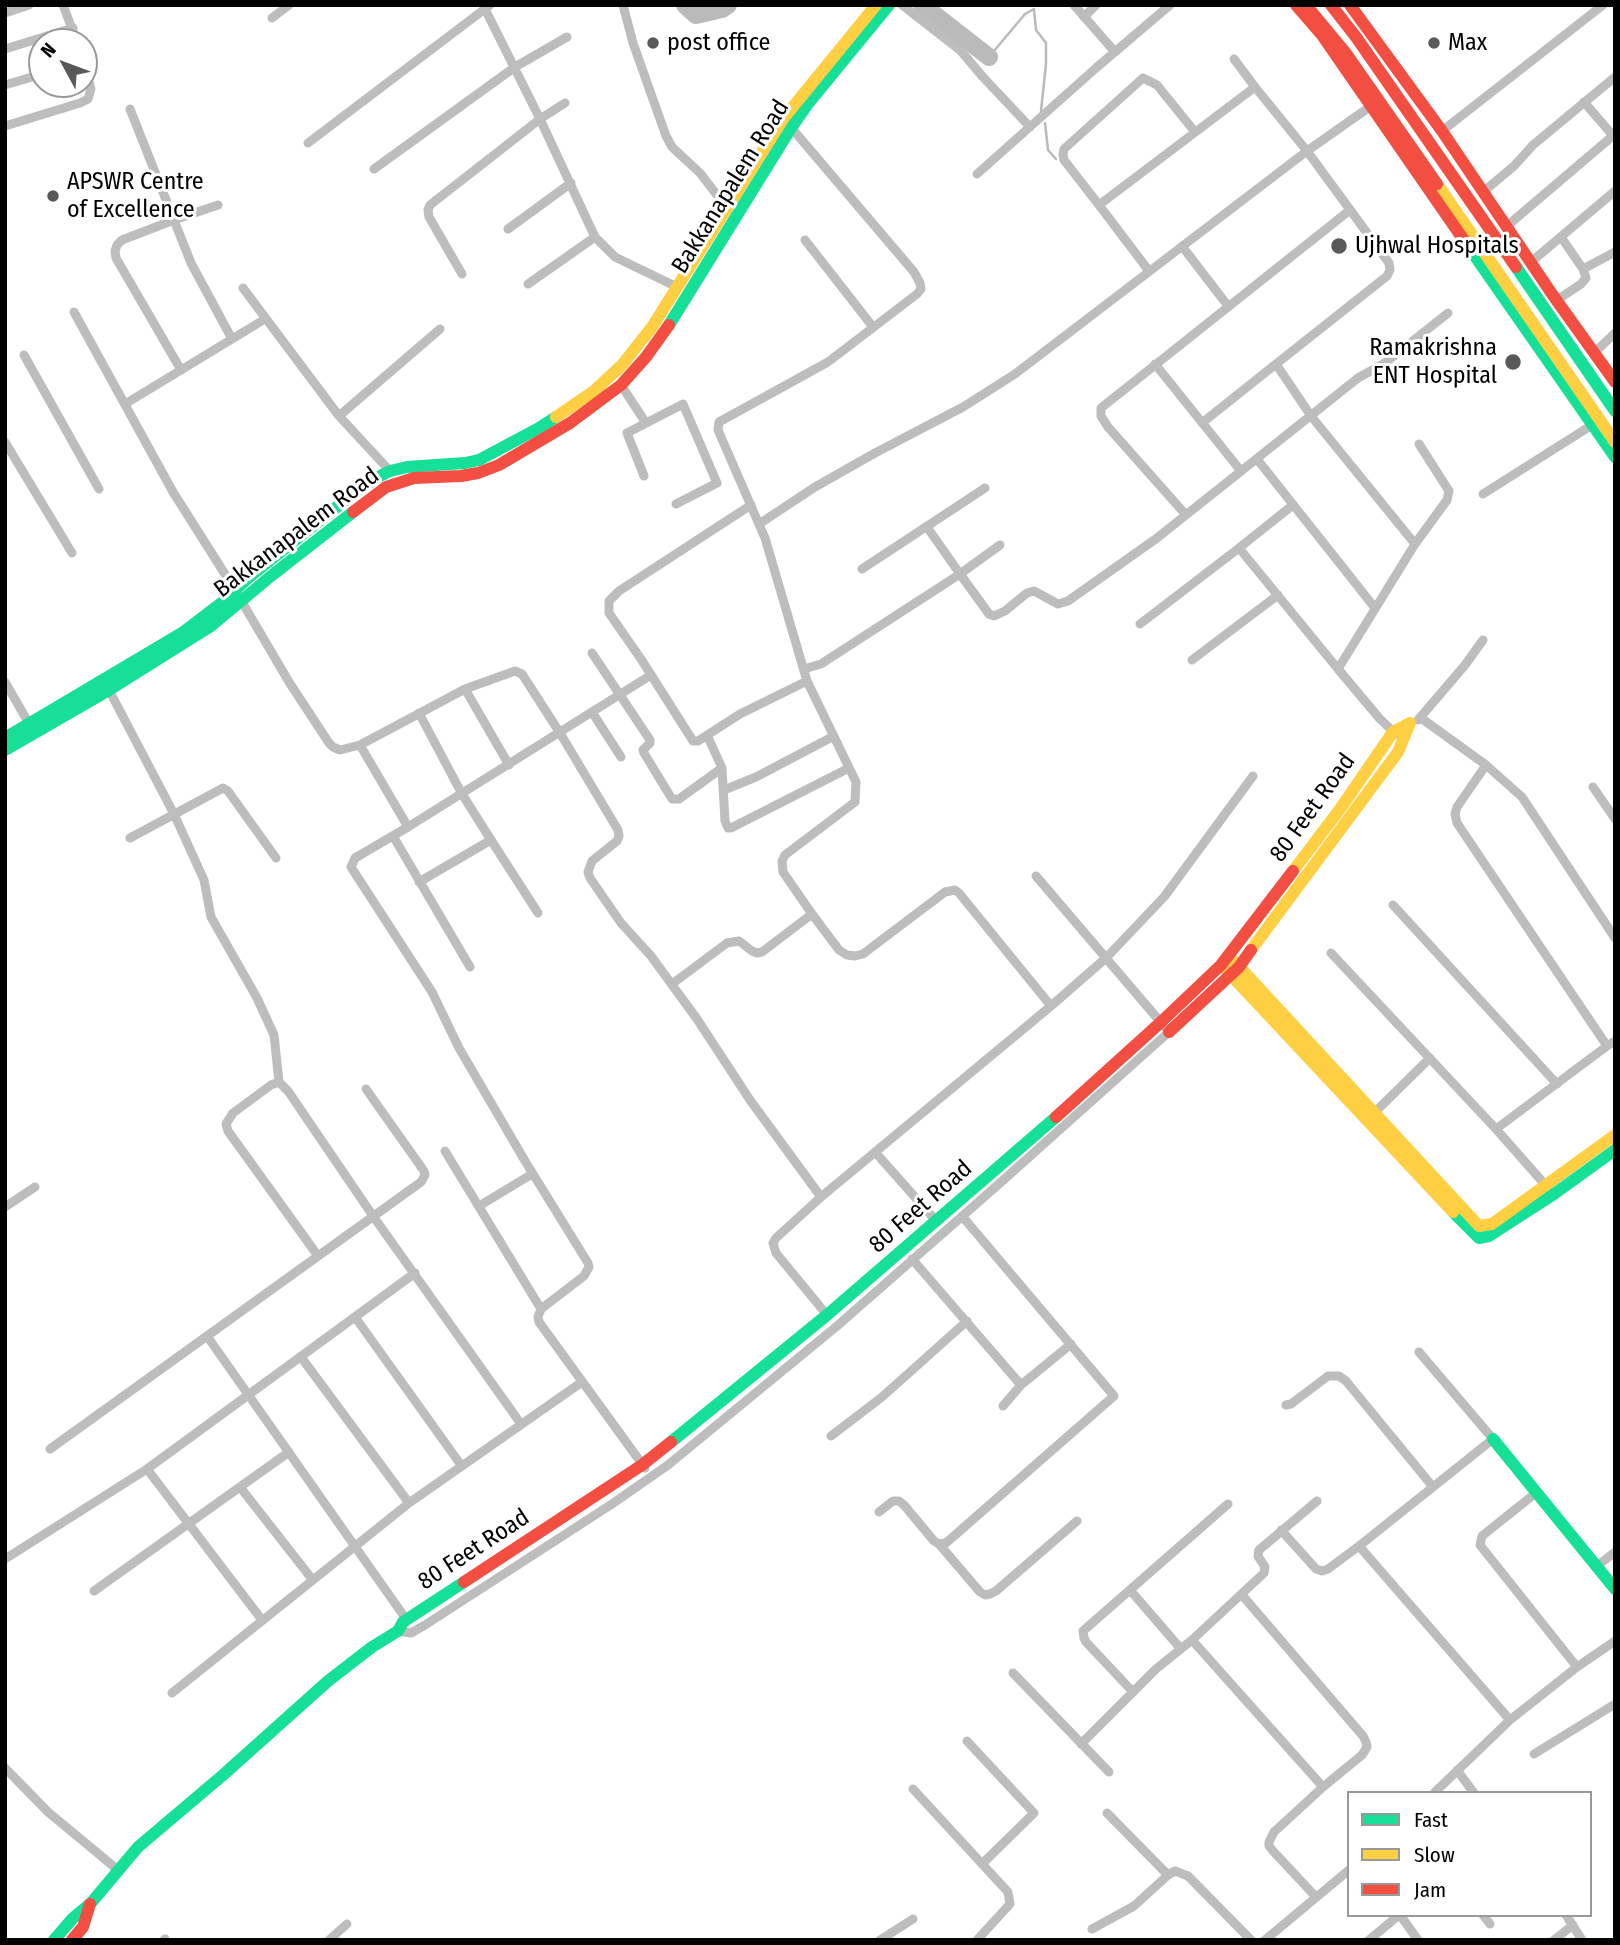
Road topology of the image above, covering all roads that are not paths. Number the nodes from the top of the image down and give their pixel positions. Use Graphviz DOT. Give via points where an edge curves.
graph roads {
  1 [pos="29,5"];
  2 [pos="63,5"];
  3 [pos="289,5"];
  4 [pos="623,5"];
  5 [pos="876,5"];
  6 [pos="889,5"];
  7 [pos="902,5"];
  8 [pos="1074,5"];
  9 [pos="1096,5"];
  10 [pos="1170,5"];
  11 [pos="1296,5"];
  12 [pos="1307,5"];
  13 [pos="1331,5"];
  14 [pos="486,6"];
  15 [pos="1353,6"];
  16 [pos="1600,6"];
  17 [pos="5,13"];
  18 [pos="1084,17"];
  19 [pos="272,18"];
  20 [pos="73,28"];
  21 [pos="567,37"];
  22 [pos="28,42"];
  23 [pos="5,49"];
  24 [pos="1115,52"];
  25 [pos="1234,60"];
  26 [pos="515,67"];
  27 [pos="1615,77"];
  28 [pos="28,78"];
  29 [pos="5,85"];
  30 [pos="1255,87"];
  31 [pos="88,98"];
  32 [pos="1584,102"];
  33 [pos="565,103"];
  34 [pos="1371,106"];
  35 [pos="130,109"];
  36 [pos="540,119"];
  37 [pos="787,123"];
  38 [pos="5,126"];
  39 [pos="1030,127"];
  40 [pos="1442,131"];
  41 [pos="1195,132"];
  42 [pos="1614,136"];
  43 [pos="309,143"];
  44 [pos="1307,151"];
  45 [pos="374,169"];
  46 [pos="977,174"];
  47 [pos="569,179"];
  48 [pos="1615,191"];
  49 [pos="1483,192"];
  50 [pos="218,205"];
  51 [pos="1099,205"];
  52 [pos="727,208"];
  53 [pos="1350,210"];
  54 [pos="174,220"];
  55 [pos="1507,226"];
  56 [pos="508,229"];
  57 [pos="595,237"];
  58 [pos="1560,237"];
  59 [pos="805,240"];
  60 [pos="1182,246"];
  61 [pos="1615,251"];
  62 [pos="1531,262"];
  63 [pos="1583,269"];
  64 [pos="1149,271"];
  65 [pos="462,274"];
  66 [pos="528,284"];
  67 [pos="677,287"];
  68 [pos="243,288"];
  69 [pos="1557,300"];
  70 [pos="1228,306"];
  71 [pos="74,312"];
  72 [pos="1448,313"];
  73 [pos="265,319"];
  74 [pos="873,327"];
  75 [pos="440,329"];
  76 [pos="1615,333"];
  77 [pos="232,339"];
  78 [pos="1594,353"];
  79 [pos="24,355"];
  80 [pos="1155,364"];
  81 [pos="1276,364"];
  82 [pos="181,370"];
  83 [pos="1615,382"];
  84 [pos="621,385"];
  85 [pos="125,404"];
  86 [pos="1615,411"];
  87 [pos="339,416"];
  88 [pos="1311,416"];
  89 [pos="646,423"];
  90 [pos="1202,423"];
  91 [pos="1592,425"];
  92 [pos="5,442"];
  93 [pos="1615,442"];
  94 [pos="1419,444"];
  95 [pos="1615,457"];
  96 [pos="1257,458"];
  97 [pos="390,471"];
  98 [pos="1241,471"];
  99 [pos="644,476"];
  100 [pos="985,488"];
  101 [pos="99,489"];
  102 [pos="1483,494"];
  103 [pos="676,504"];
  104 [pos="751,505"];
  105 [pos="1293,505"];
  106 [pos="1186,515"];
  107 [pos="759,524"];
  108 [pos="927,527"];
  109 [pos="1415,544"];
  110 [pos="1000,545"];
  111 [pos="1239,548"];
  112 [pos="72,553"];
  113 [pos="862,569"];
  114 [pos="960,574"];
  115 [pos="238,595"];
  116 [pos="1278,596"];
  117 [pos="1375,608"];
  118 [pos="1140,624"];
  119 [pos="1483,640"];
  120 [pos="592,653"];
  121 [pos="1192,660"];
  122 [pos="804,669"];
  123 [pos="1338,669"];
  124 [pos="651,675"];
  125 [pos="807,681"];
  126 [pos="5,682"];
  127 [pos="466,689"];
  128 [pos="109,690"];
  129 [pos="620,695"];
  130 [pos="592,712"];
  131 [pos="419,713"];
  132 [pos="1416,721"];
  133 [pos="33,729"];
  134 [pos="560,733"];
  135 [pos="707,735"];
  136 [pos="834,736"];
  137 [pos="1398,736"];
  138 [pos="5,738"];
  139 [pos="360,745"];
  140 [pos="5,750"];
  141 [pos="621,758"];
  142 [pos="509,765"];
  143 [pos="1486,765"];
  144 [pos="722,768"];
  145 [pos="849,768"];
  146 [pos="1253,776"];
  147 [pos="1593,787"];
  148 [pos="724,790"];
  149 [pos="462,794"];
  150 [pos="174,814"];
  151 [pos="1615,819"];
  152 [pos="408,827"];
  153 [pos="393,836"];
  154 [pos="131,838"];
  155 [pos="491,841"];
  156 [pos="276,858"];
  157 [pos="1036,876"];
  158 [pos="419,882"];
  159 [pos="1393,905"];
  160 [pos="538,913"];
  161 [pos="812,914"];
  162 [pos="1615,938"];
  163 [pos="1331,953"];
  164 [pos="1106,958"];
  165 [pos="1225,961"];
  166 [pos="470,967"];
  167 [pos="1235,971"];
  168 [pos="672,984"];
  169 [pos="1051,1006"];
  170 [pos="1165,1028"];
  171 [pos="1611,1043"];
  172 [pos="1430,1058"];
  173 [pos="279,1082"];
  174 [pos="1557,1084"];
  175 [pos="366,1089"];
  176 [pos="1370,1116"];
  177 [pos="1496,1129"];
  178 [pos="1615,1135"];
  179 [pos="1615,1150"];
  180 [pos="446,1151"];
  181 [pos="875,1152"];
  182 [pos="532,1174"];
  183 [pos="35,1187"];
  184 [pos="1550,1190"];
  185 [pos="821,1197"];
  186 [pos="479,1206"];
  187 [pos="5,1208"];
  188 [pos="373,1216"];
  189 [pos="961,1216"];
  190 [pos="937,1222"];
  191 [pos="318,1256"];
  192 [pos="912,1259"];
  193 [pos="415,1273"];
  194 [pos="541,1309"];
  195 [pos="827,1315"];
  196 [pos="355,1317"];
  197 [pos="967,1321"];
  198 [pos="208,1336"];
  199 [pos="1071,1344"];
  200 [pos="1419,1352"];
  201 [pos="302,1356"];
  202 [pos="582,1382"];
  203 [pos="1021,1385"];
  204 [pos="249,1395"];
  205 [pos="1286,1405"];
  206 [pos="1003,1406"];
  207 [pos="520,1424"];
  208 [pos="831,1436"];
  209 [pos="1493,1439"];
  210 [pos="50,1449"];
  211 [pos="289,1452"];
  212 [pos="461,1465"];
  213 [pos="642,1465"];
  214 [pos="146,1469"];
  215 [pos="650,1477"];
  216 [pos="240,1487"];
  217 [pos="1433,1487"];
  218 [pos="1537,1492"];
  219 [pos="1317,1501"];
  220 [pos="409,1503"];
  221 [pos="1228,1503"];
  222 [pos="879,1512"];
  223 [pos="1077,1521"];
  224 [pos="189,1524"];
  225 [pos="1281,1530"];
  226 [pos="939,1544"];
  227 [pos="354,1545"];
  228 [pos="1359,1546"];
  229 [pos="1615,1552"];
  230 [pos="5,1559"];
  231 [pos="1597,1566"];
  232 [pos="312,1580"];
  233 [pos="1615,1589"];
  234 [pos="1130,1590"];
  235 [pos="94,1591"];
  236 [pos="1241,1595"];
  237 [pos="406,1619"];
  238 [pos="262,1620"];
  239 [pos="398,1631"];
  240 [pos="1192,1640"];
  241 [pos="1615,1641"];
  242 [pos="1181,1649"];
  243 [pos="1577,1667"];
  244 [pos="1013,1673"];
  245 [pos="1133,1692"];
  246 [pos="172,1693"];
  247 [pos="1615,1704"];
  248 [pos="1510,1720"];
  249 [pos="967,1741"];
  250 [pos="1081,1744"];
  251 [pos="1534,1754"];
  252 [pos="5,1768"];
  253 [pos="1457,1770"];
  254 [pos="1109,1772"];
  255 [pos="1323,1787"];
  256 [pos="913,1789"];
  257 [pos="1436,1791"];
  258 [pos="1473,1791"];
  259 [pos="1108,1813"];
  260 [pos="982,1864"];
  261 [pos="118,1870"];
  262 [pos="1347,1872"];
  263 [pos="1168,1875"];
  264 [pos="1316,1897"];
  265 [pos="90,1903"];
  266 [pos="1397,1917"];
  267 [pos="1401,1917"];
  268 [pos="1485,1917"];
  269 [pos="1567,1917"];
  270 [pos="913,1919"];
  271 [pos="347,1924"];
  272 [pos="1490,1924"];
  273 [pos="1573,1925"];
  274 [pos="1092,1929"];
  275 [pos="54,1940"];
  276 [pos="72,1940"];
  277 [pos="329,1940"];
  278 [pos="880,1940"];
  279 [pos="977,1940"];
  280 [pos="1251,1940"];
  281 [pos="1265,1940"];
  282 [pos="1370,1940"];
  283 [pos="1419,1940"];
  284 [pos="1553,1940"];
  285 [pos="1582,1940"];
  1 -- 17 [label="street"];
  2 -- 20 [label="street"];
  3 -- 19 [label="street"];
  4 -- 52 [label="street" via="666,136"];
  5 -- 37 [label="street"];
  6 -- 37 [label="street, Bakkanapalem Road"];
  7 -- 39 [label="street" via="961,51"];
  8 -- 18 [label="street"];
  9 -- 18 [label="street"];
  10 -- 24 [label="street"];
  11 -- 34 [label="street"];
  12 -- 93 [label="street" via="1345,52"];
  13 -- 86 [label="street"];
  14 -- 26 [label="street"];
  14 -- 43 [label="street"];
  15 -- 40 [label="street"];
  16 -- 40 [label="street"];
  18 -- 24 [label="street"];
  21 -- 26 [label="street"];
  22 -- 23 [label="street"];
  24 -- 39 [label="street"];
  25 -- 30 [label="street"];
  26 -- 36 [label="street"];
  26 -- 45 [label="street"];
  27 -- 32 [label="street"];
  28 -- 29 [label="street"];
  30 -- 41 [label="street"];
  30 -- 44 [label="street"];
  31 -- 38 [label="street"];
  32 -- 42 [label="street"];
  32 -- 49 [label="street"];
  33 -- 36 [label="street"];
  34 -- 44 [label="street"];
  34 -- 91 [label="street"];
  35 -- 54 [label="street"];
  36 -- 47 [label="street"];
  36 -- 65 [label="street" via="430,205 429,217"];
  37 -- 52 [label="street"];
  37 -- 74 [label="street" via="920,282 917,294"];
  37 -- 84 [label="street, Bakkanapalem Road" via="673,319"];
  39 -- 46 [label="street"];
  40 -- 49 [label="street"];
  41 -- 51 [label="street"];
  41 -- 51 [label="street" via="1157,85 1143,78 1064,149 1064,160"];
  42 -- 55 [label="street"];
  44 -- 53 [label="street"];
  44 -- 60 [label="street"];
  47 -- 56 [label="street"];
  47 -- 57 [label="street"];
  48 -- 58 [label="street"];
  49 -- 55 [label="street"];
  50 -- 54 [label="street"];
  51 -- 64 [label="street"];
  52 -- 67 [label="street"];
  53 -- 70 [label="street"];
  53 -- 81 [label="street" via="1390,263 1390,270"];
  54 -- 77 [label="street"];
  54 -- 82 [label="street" via="122,240 115,251"];
  55 -- 62 [label="street"];
  57 -- 66 [label="street"];
  57 -- 67 [label="street" via="615,257"];
  58 -- 62 [label="street"];
  58 -- 63 [label="street"];
  59 -- 74 [label="street"];
  60 -- 64 [label="street"];
  60 -- 70 [label="street"];
  61 -- 63 [label="street"];
  62 -- 69 [label="street"];
  63 -- 69 [label="street" via="1584,281"];
  64 -- 107 [label="street" via="1015,374 827,480"];
  67 -- 97 [label="street" via="622,365 549,422 479,460"];
  68 -- 73 [label="street"];
  69 -- 78 [label="street"];
  70 -- 80 [label="street"];
  71 -- 85 [label="street"];
  72 -- 88 [label="street"];
  73 -- 77 [label="street"];
  73 -- 87 [label="street"];
  74 -- 104 [label="street" via="828,362 719,422 718,430"];
  75 -- 87 [label="street"];
  76 -- 78 [label="street"];
  77 -- 82 [label="street"];
  78 -- 83 [label="street"];
  79 -- 101 [label="street"];
  80 -- 90 [label="street"];
  80 -- 106 [label="street" via="1101,408 1101,416"];
  81 -- 88 [label="street"];
  81 -- 90 [label="street"];
  82 -- 85 [label="street"];
  84 -- 89 [label="street"];
  84 -- 115 [label="street, Bakkanapalem Road" via="570,423 499,465 478,473 414,478 386,487"];
  85 -- 115 [label="street"];
  87 -- 97 [label="street"];
  88 -- 96 [label="street"];
  88 -- 109 [label="street"];
  89 -- 99 [label="street" via="627,433"];
  89 -- 103 [label="street" via="683,404 717,483"];
  90 -- 98 [label="street"];
  91 -- 95 [label="street"];
  91 -- 102 [label="street"];
  92 -- 112 [label="street"];
  94 -- 109 [label="street" via="1449,491"];
  96 -- 98 [label="street"];
  96 -- 105 [label="street"];
  97 -- 115 [label="street" via="363,486"];
  98 -- 106 [label="street"];
  100 -- 108 [label="street"];
  104 -- 107 [label="street"];
  104 -- 124 [label="street" via="609,601 609,613"];
  105 -- 111 [label="street"];
  105 -- 117 [label="street"];
  106 -- 114 [label="street" via="1058,604 1034,591 994,616"];
  107 -- 122 [label="street"];
  108 -- 113 [label="street"];
  108 -- 114 [label="street"];
  109 -- 117 [label="street"];
  110 -- 114 [label="street"];
  111 -- 116 [label="street"];
  111 -- 118 [label="street"];
  114 -- 122 [label="street" via="821,664"];
  115 -- 128 [label="street, Bakkanapalem Road" via="211,626"];
  115 -- 133 [label="street"];
  115 -- 139 [label="street" via="329,743 340,750"];
  116 -- 121 [label="street"];
  116 -- 123 [label="street"];
  117 -- 123 [label="street"];
  119 -- 132 [label="street"];
  120 -- 129 [label="street"];
  122 -- 125 [label="street"];
  123 -- 137 [label="street"];
  124 -- 129 [label="street"];
  124 -- 135 [label="street" via="693,741"];
  125 -- 135 [label="street"];
  125 -- 136 [label="street"];
  126 -- 133 [label="street"];
  127 -- 131 [label="street"];
  127 -- 134 [label="street" via="515,671 522,674"];
  127 -- 142 [label="street"];
  128 -- 133 [label="street, Bakkanapalem Road"];
  128 -- 150 [label="street"];
  129 -- 130 [label="street"];
  129 -- 144 [label="street" via="650,740 644,753 672,799 679,799"];
  130 -- 134 [label="street"];
  130 -- 141 [label="street"];
  131 -- 139 [label="street"];
  131 -- 149 [label="street"];
  132 -- 137 [label="street"];
  132 -- 143 [label="street"];
  133 -- 138 [label="street"];
  133 -- 140 [label="street, Bakkanapalem Road"];
  134 -- 142 [label="street"];
  134 -- 168 [label="street" via="618,830 614,845 592,861 590,878"];
  135 -- 144 [label="street"];
  136 -- 145 [label="street"];
  136 -- 148 [label="street"];
  137 -- 165 [label="street, 80 Feet Road"];
  137 -- 167 [label="street" via="1398,752 1390,764"];
  139 -- 152 [label="street"];
  142 -- 149 [label="street"];
  143 -- 162 [label="street" via="1522,797"];
  143 -- 171 [label="street" via="1457,807 1457,823"];
  144 -- 148 [label="street"];
  145 -- 148 [label="street" via="732,828 725,821"];
  145 -- 161 [label="street" via="856,782 855,802 782,861 783,872"];
  146 -- 164 [label="street" via="1164,897"];
  147 -- 151 [label="street"];
  149 -- 152 [label="street"];
  149 -- 155 [label="street"];
  150 -- 154 [label="street"];
  150 -- 156 [label="street" via="223,788"];
  150 -- 173 [label="street" via="204,880 211,917 274,1035"];
  152 -- 153 [label="street"];
  153 -- 158 [label="street"];
  153 -- 182 [label="street" via="355,858 353,873 432,992"];
  155 -- 158 [label="street"];
  155 -- 160 [label="street"];
  157 -- 164 [label="street"];
  158 -- 166 [label="street"];
  159 -- 174 [label="street"];
  161 -- 168 [label="street" via="762,952 752,951 739,940 727,943"];
  161 -- 169 [label="street" via="839,950 855,956 945,892 955,890"];
  163 -- 172 [label="street"];
  164 -- 169 [label="street"];
  164 -- 170 [label="street"];
  165 -- 167 [label="street"];
  165 -- 170 [label="street, 80 Feet Road"];
  167 -- 170 [label="street"];
  167 -- 176 [label="street"];
  168 -- 185 [label="street"];
  169 -- 181 [label="street"];
  170 -- 189 [label="street"];
  170 -- 190 [label="street, 80 Feet Road"];
  171 -- 174 [label="street"];
  172 -- 176 [label="street"];
  172 -- 177 [label="street"];
  173 -- 188 [label="street"];
  173 -- 191 [label="street" via="233,1113 226,1124"];
  174 -- 177 [label="street"];
  175 -- 188 [label="street" via="425,1175"];
  176 -- 184 [label="street" via="1479,1238 1489,1236"];
  177 -- 184 [label="street"];
  178 -- 184 [label="street"];
  179 -- 184 [label="street"];
  180 -- 186 [label="street"];
  181 -- 185 [label="street"];
  181 -- 190 [label="street"];
  182 -- 186 [label="street"];
  182 -- 194 [label="street" via="589,1268"];
  183 -- 187 [label="street"];
  185 -- 195 [label="street" via="773,1243 776,1254"];
  186 -- 194 [label="street"];
  188 -- 191 [label="street"];
  188 -- 193 [label="street"];
  189 -- 192 [label="street"];
  189 -- 199 [label="street"];
  190 -- 195 [label="street, 80 Feet Road"];
  191 -- 198 [label="street"];
  192 -- 197 [label="street"];
  192 -- 215 [label="street"];
  193 -- 196 [label="street"];
  193 -- 207 [label="street"];
  194 -- 202 [label="street" via="539,1322"];
  195 -- 213 [label="street, 80 Feet Road"];
  196 -- 201 [label="street"];
  196 -- 212 [label="street"];
  197 -- 203 [label="street"];
  197 -- 208 [label="street"];
  198 -- 204 [label="street"];
  198 -- 210 [label="street"];
  199 -- 203 [label="street"];
  199 -- 226 [label="street" via="1114,1396 953,1539"];
  200 -- 209 [label="street"];
  201 -- 204 [label="street"];
  201 -- 220 [label="street"];
  202 -- 207 [label="street"];
  202 -- 213 [label="street"];
  203 -- 206 [label="street"];
  204 -- 211 [label="street"];
  204 -- 214 [label="street"];
  205 -- 217 [label="street" via="1328,1376 1339,1376"];
  207 -- 212 [label="street"];
  209 -- 217 [label="street"];
  209 -- 218 [label="street"];
  211 -- 216 [label="street"];
  211 -- 227 [label="street"];
  212 -- 220 [label="street"];
  213 -- 215 [label="street"];
  213 -- 237 [label="street, 80 Feet Road"];
  214 -- 224 [label="street"];
  214 -- 230 [label="street"];
  215 -- 239 [label="street" via="418,1629"];
  216 -- 224 [label="street"];
  216 -- 232 [label="street"];
  217 -- 228 [label="street"];
  218 -- 231 [label="street"];
  218 -- 243 [label="street" via="1482,1536 1480,1545"];
  219 -- 225 [label="street"];
  220 -- 227 [label="street"];
  221 -- 234 [label="street"];
  222 -- 226 [label="street" via="899,1501"];
  223 -- 226 [label="street" via="996,1591 985,1595"];
  224 -- 235 [label="street"];
  224 -- 238 [label="street"];
  225 -- 228 [label="street" via="1322,1571"];
  225 -- 236 [label="street" via="1259,1550 1266,1570"];
  227 -- 232 [label="street"];
  227 -- 237 [label="street"];
  228 -- 248 [label="street"];
  229 -- 231 [label="street"];
  231 -- 233 [label="street"];
  232 -- 238 [label="street"];
  234 -- 242 [label="street"];
  234 -- 245 [label="street" via="1083,1634"];
  236 -- 240 [label="street"];
  236 -- 255 [label="street" via="1366,1742 1362,1755"];
  237 -- 239 [label="street, 80 Feet Road"];
  238 -- 246 [label="street"];
  239 -- 261 [label="street" via="328,1681 152,1833"];
  240 -- 242 [label="street"];
  240 -- 255 [label="street"];
  241 -- 243 [label="street"];
  242 -- 245 [label="street"];
  243 -- 248 [label="street"];
  244 -- 250 [label="street"];
  245 -- 250 [label="street"];
  247 -- 251 [label="street"];
  248 -- 253 [label="street"];
  249 -- 260 [label="street" via="1034,1813"];
  250 -- 254 [label="street"];
  252 -- 261 [label="street" via="48,1812"];
  253 -- 257 [label="street"];
  253 -- 258 [label="street"];
  255 -- 264 [label="street" via="1269,1842"];
  256 -- 260 [label="street"];
  259 -- 263 [label="street"];
  260 -- 279 [label="street" via="1008,1892 1010,1904"];
  261 -- 265 [label="street"];
  262 -- 264 [label="street"];
  263 -- 274 [label="street" via="1134,1906"];
  263 -- 280 [label="street" via="1175,1871 1188,1876"];
  264 -- 281 [label="street"];
  265 -- 275 [label="street"];
  265 -- 276 [label="street" via="83,1927"];
  266 -- 282 [label="street"];
  267 -- 283 [label="street"];
  268 -- 272 [label="street"];
  269 -- 273 [label="street"];
  270 -- 278 [label="street"];
  271 -- 277 [label="street"];
  273 -- 284 [label="street"];
  273 -- 285 [label="street"];
}
